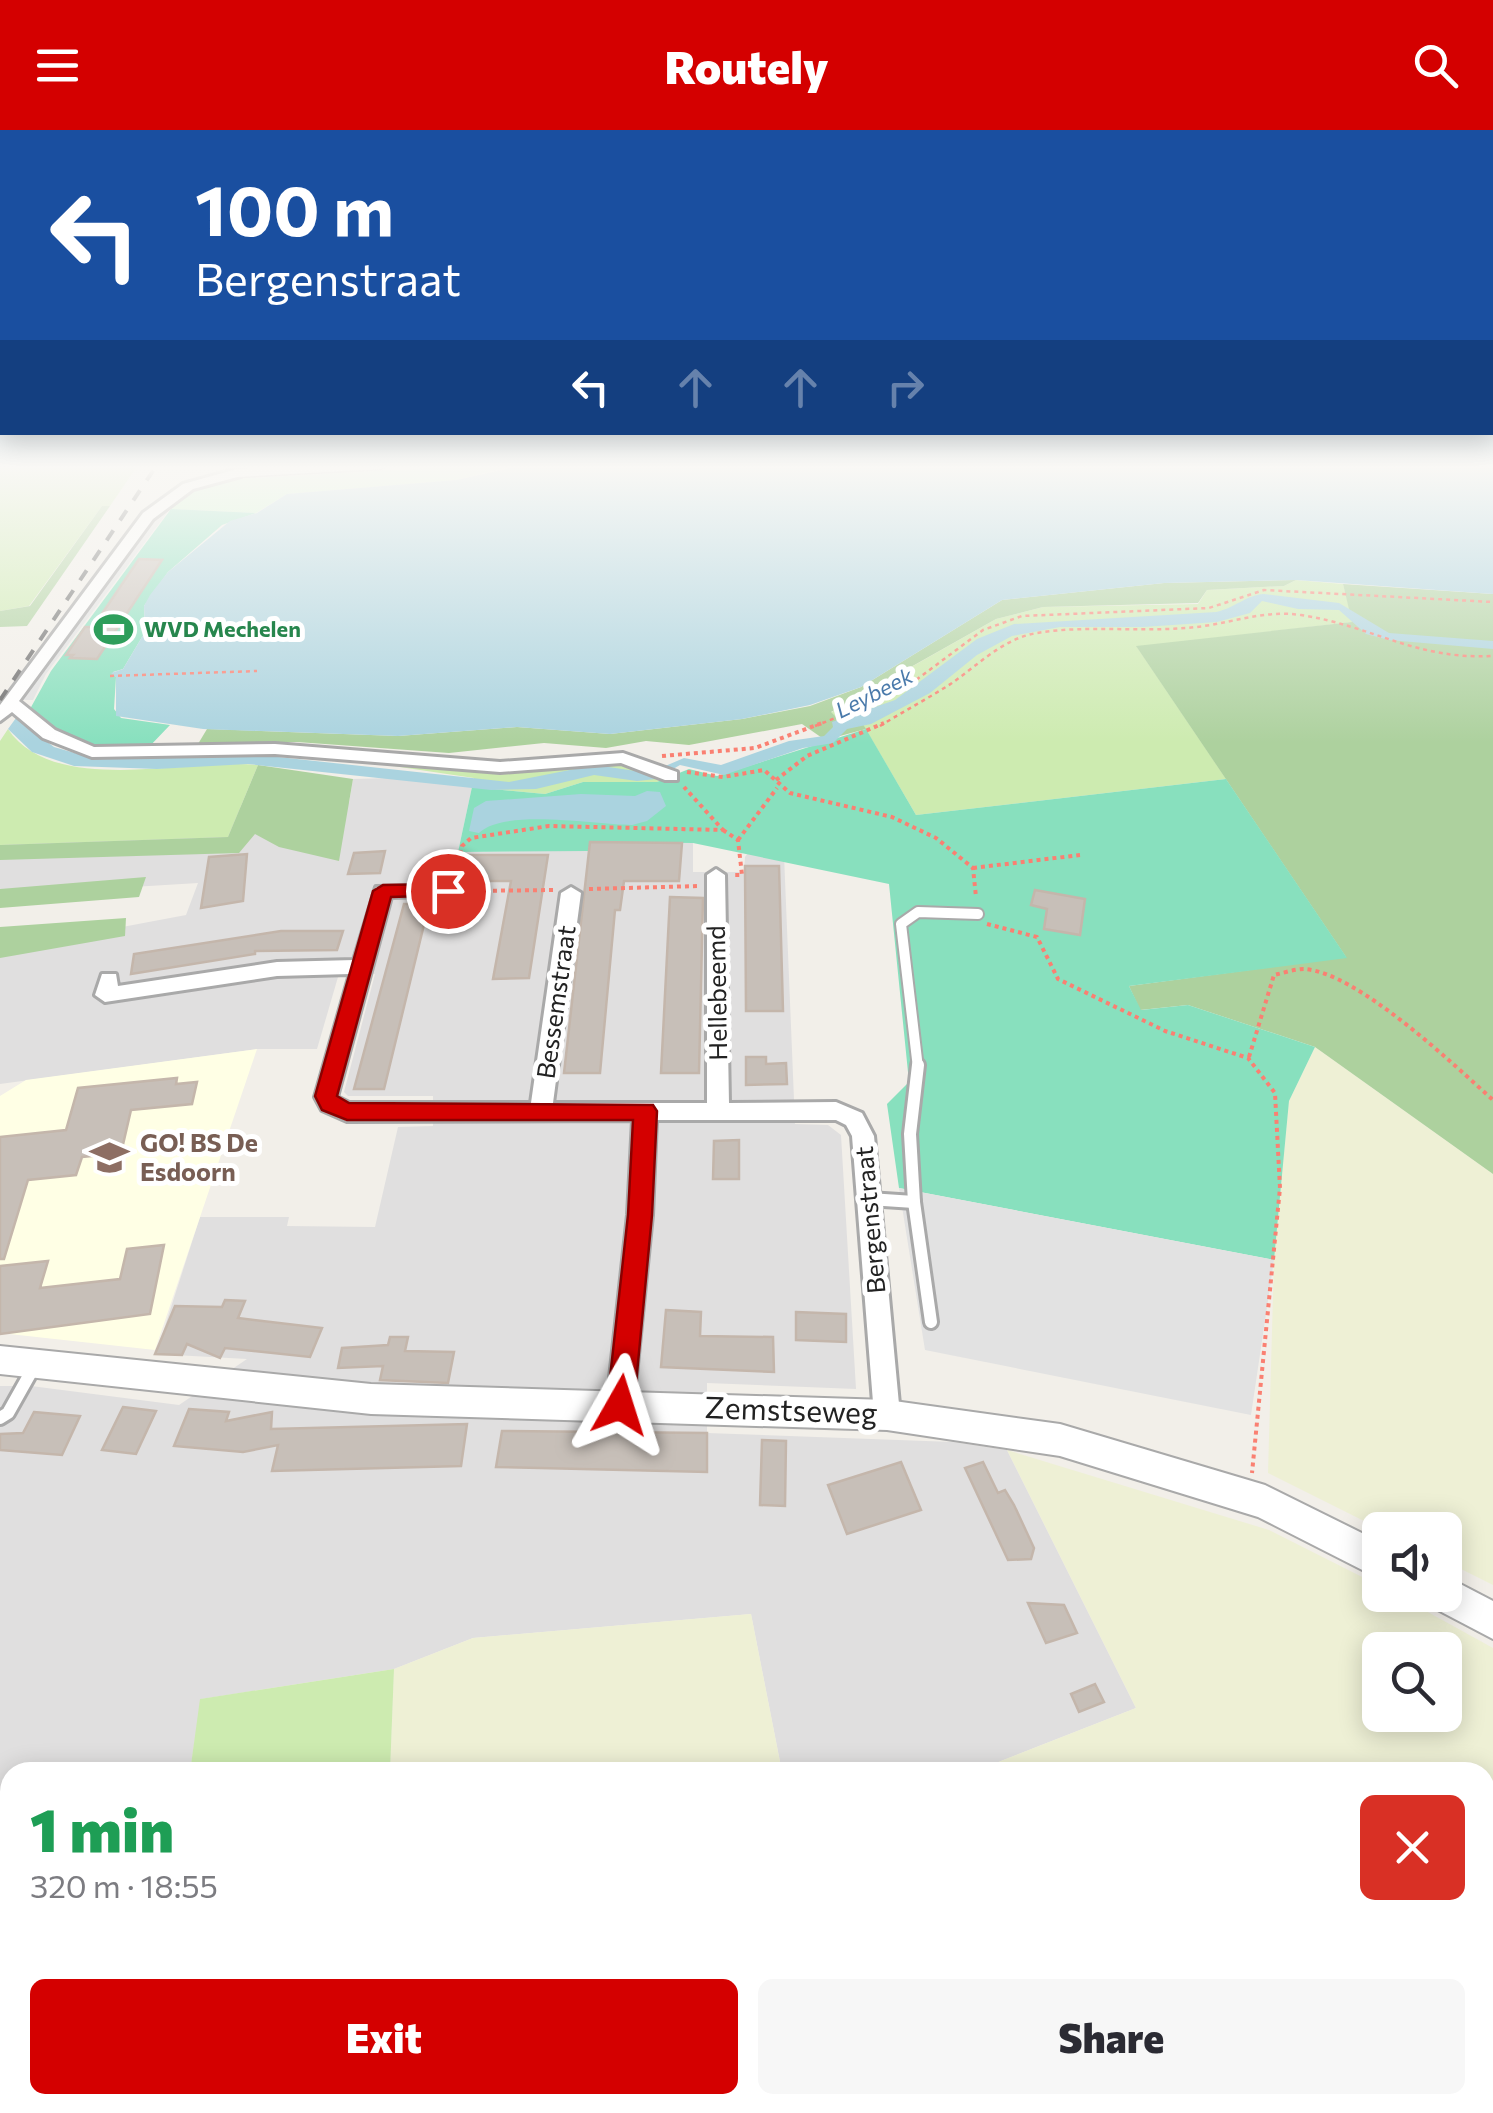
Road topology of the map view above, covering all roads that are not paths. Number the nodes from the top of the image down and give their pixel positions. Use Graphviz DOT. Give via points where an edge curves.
graph roads {
  1 [pos="117,558"];
  2 [pos="5,710"];
  3 [pos="671,776"];
  4 [pos="716,875"];
  5 [pos="448,891"];
  6 [pos="571,894"];
  7 [pos="978,914"];
  8 [pos="361,967"];
  9 [pos="109,979"];
  10 [pos="645,1111"];
  11 [pos="718,1111"];
  12 [pos="541,1112"];
  13 [pos="869,1199"];
  14 [pos="914,1202"];
  15 [pos="931,1322"];
  16 [pos="0,1360"];
  17 [pos="35,1365"];
  18 [pos="620,1405"];
  19 [pos="888,1415"];
  20 [pos="0,1418"];
  21 [pos="1362,1552"];
  22 [pos="1462,1604"];
  23 [pos="1493,1621"];
  1 -- 2 [label="street"];
  2 -- 3 [label="street" via="92,752 275,749 500,767 599,758 636,761"];
  4 -- 11 [label="street, Hellebeemd"];
  5 -- 8 [label="street, Bergenstraat" via="383,891"];
  6 -- 12 [label="street, Bessemstraat"];
  7 -- 14 [label="lane" via="918,912 901,924 918,1070 910,1134"];
  8 -- 9 [label="street" via="277,970 106,995"];
  8 -- 12 [label="street, Bergenstraat" via="326,1096 330,1104 347,1112"];
  10 -- 11 [label="street, Bergenstraat"];
  10 -- 12 [label="street, Bergenstraat"];
  10 -- 18 [label="street"];
  11 -- 13 [label="street, Bergenstraat" via="850,1115 863,1136"];
  13 -- 14 [label="lane"];
  13 -- 19 [label="street, Bergenstraat"];
  14 -- 15 [label="lane"];
  16 -- 17 [label="street, Zemstseweg"];
  17 -- 18 [label="street, Zemstseweg" via="370,1399"];
  17 -- 20 [label="lane"];
  18 -- 19 [label="street, Zemstseweg"];
  19 -- 21 [label="street, Zemstseweg" via="1060,1440 1250,1498"];
  22 -- 23 [label="street"];
}
